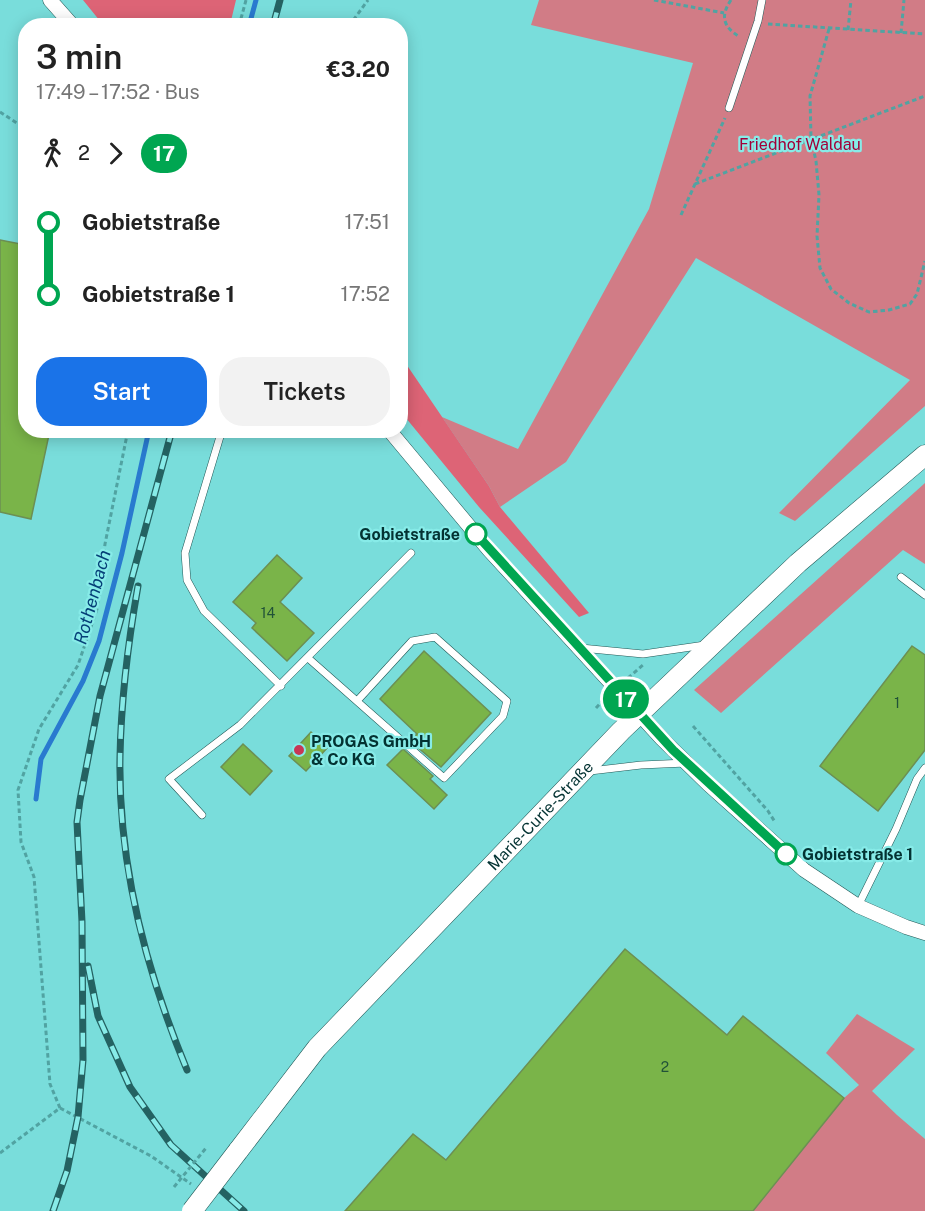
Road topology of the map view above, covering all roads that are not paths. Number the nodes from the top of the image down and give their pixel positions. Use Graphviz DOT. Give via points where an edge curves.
graph roads {
  1 [pos="50,0"];
  2 [pos="762,0"];
  3 [pos="66,18"];
  4 [pos="729,108"];
  5 [pos="220,438"];
  6 [pos="396,438"];
  7 [pos="925,455"];
  8 [pos="411,553"];
  9 [pos="901,577"];
  10 [pos="925,595"];
  11 [pos="713,644"];
  12 [pos="579,648"];
  13 [pos="308,658"];
  14 [pos="281,686"];
  15 [pos="357,701"];
  16 [pos="640,714"];
  17 [pos="686,763"];
  18 [pos="925,768"];
  19 [pos="581,772"];
  20 [pos="202,815"];
  21 [pos="858,906"];
  22 [pos="925,933"];
  23 [pos="192,1211"];
  1 -- 3 [label="street"];
  2 -- 4 [label="lane"];
  5 -- 14 [label="lane" via="185,553 187,580 204,612"];
  6 -- 12 [label="street"];
  7 -- 11 [label="main road, Marie-Curie-Straße" via="798,563"];
  8 -- 13 [label="lane"];
  9 -- 10 [label="lane"];
  11 -- 12 [label="lane" via="643,654"];
  11 -- 16 [label="main road, Marie-Curie-Straße"];
  12 -- 16 [label="street"];
  13 -- 14 [label="lane"];
  13 -- 15 [label="lane"];
  14 -- 20 [label="lane" via="240,725 168,779"];
  15 -- 15 [label="lane" via="444,778 503,716 507,701 435,637 412,642"];
  16 -- 17 [label="street"];
  16 -- 19 [label="main road, Marie-Curie-Straße"];
  17 -- 19 [label="lane"];
  17 -- 21 [label="street" via="804,870"];
  18 -- 21 [label="lane"];
  19 -- 23 [label="main road, Marie-Curie-Straße, bridge" via="317,1048"];
  21 -- 22 [label="street"];
}
